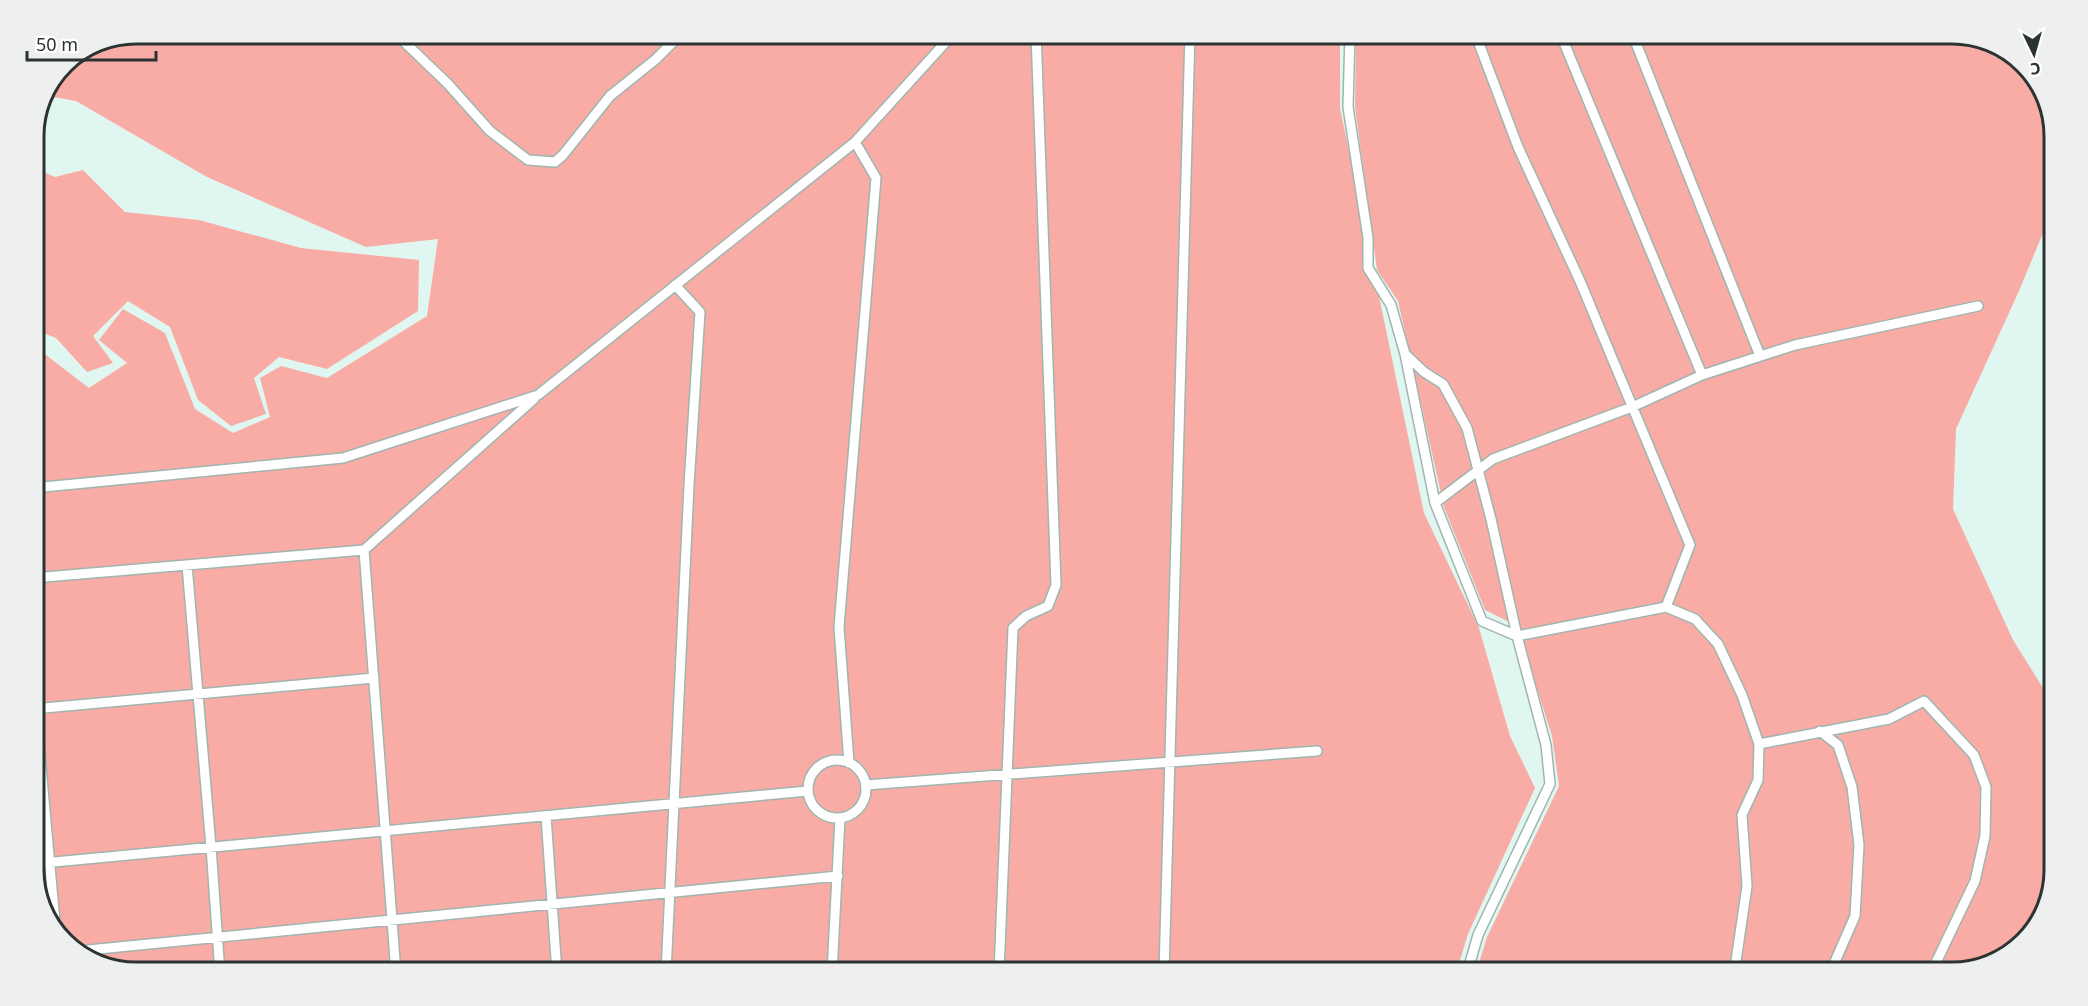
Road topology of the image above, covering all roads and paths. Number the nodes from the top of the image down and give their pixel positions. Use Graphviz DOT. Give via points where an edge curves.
graph roads {
  1 [pos="406,44"];
  2 [pos="671,44"];
  3 [pos="944,44"];
  4 [pos="1036,44"];
  5 [pos="1190,44"];
  6 [pos="1350,44"];
  7 [pos="1479,44"];
  8 [pos="1565,44"];
  9 [pos="1636,44"];
  10 [pos="855,142"];
  11 [pos="675,285"];
  12 [pos="1978,306"];
  13 [pos="1405,354"];
  14 [pos="1760,356"];
  15 [pos="1702,375"];
  16 [pos="538,395"];
  17 [pos="1632,407"];
  18 [pos="1479,470"];
  19 [pos="44,487"];
  20 [pos="1435,503"];
  21 [pos="364,550"];
  22 [pos="187,565"];
  23 [pos="44,577"];
  24 [pos="1666,607"];
  25 [pos="1517,636"];
  26 [pos="374,678"];
  27 [pos="198,694"];
  28 [pos="44,708"];
  29 [pos="1820,731"];
  30 [pos="1759,744"];
  31 [pos="1317,751"];
  32 [pos="1170,762"];
  33 [pos="849,763"];
  34 [pos="1008,774"];
  35 [pos="866,785"];
  36 [pos="808,791"];
  37 [pos="44,795"];
  38 [pos="674,804"];
  39 [pos="546,816"];
  40 [pos="840,818"];
  41 [pos="385,831"];
  42 [pos="211,847"];
  43 [pos="51,862"];
  44 [pos="44,863"];
  45 [pos="838,876"];
  46 [pos="670,893"];
  47 [pos="553,904"];
  48 [pos="55,914"];
  49 [pos="392,920"];
  50 [pos="218,938"];
  51 [pos="89,950"];
  52 [pos="219,962"];
  53 [pos="395,962"];
  54 [pos="556,962"];
  55 [pos="667,962"];
  56 [pos="833,962"];
  57 [pos="999,962"];
  58 [pos="1164,962"];
  59 [pos="1470,962"];
  60 [pos="1736,962"];
  61 [pos="1835,962"];
  62 [pos="1936,962"];
  1 -- 2 [label="lane" via="490,131 528,160 555,162 610,96"];
  3 -- 10 [label="lane"];
  4 -- 34 [label="lane" via="1056,585 1048,606 1026,616 1013,628"];
  5 -- 32 [label="lane"];
  6 -- 13 [label="lane" via="1348,107 1368,238 1368,268 1391,305"];
  7 -- 17 [label="lane" via="1518,147"];
  8 -- 15 [label="lane"];
  9 -- 14 [label="lane"];
  10 -- 11 [label="lane"];
  10 -- 33 [label="lane" via="876,178 838,627"];
  11 -- 16 [label="lane"];
  11 -- 38 [label="lane" via="700,312"];
  12 -- 14 [label="lane"];
  13 -- 18 [label="lane" via="1443,384 1467,428"];
  13 -- 20 [label="lane"];
  14 -- 15 [label="lane"];
  15 -- 17 [label="lane"];
  16 -- 19 [label="lane" via="343,458"];
  16 -- 21 [label="lane"];
  17 -- 18 [label="lane" via="1493,459"];
  17 -- 24 [label="lane" via="1690,545"];
  18 -- 20 [label="lane"];
  18 -- 25 [label="lane"];
  20 -- 25 [label="lane" via="1482,621"];
  21 -- 22 [label="lane"];
  21 -- 26 [label="lane"];
  22 -- 23 [label="lane"];
  22 -- 27 [label="lane"];
  24 -- 25 [label="lane"];
  24 -- 30 [label="lane" via="1695,619 1718,644"];
  25 -- 59 [label="lane" via="1546,745 1550,784 1478,935"];
  26 -- 27 [label="lane"];
  26 -- 41 [label="lane"];
  27 -- 28 [label="lane"];
  27 -- 42 [label="lane"];
  29 -- 30 [label="lane"];
  29 -- 61 [label="lane" via="1838,745 1852,787 1859,845 1855,916"];
  29 -- 62 [label="lane" via="1888,719 1924,701 1974,755 1986,787 1985,836 1975,881"];
  30 -- 60 [label="lane" via="1758,780 1742,814 1747,886"];
  31 -- 32 [label="lane"];
  32 -- 34 [label="lane"];
  32 -- 58 [label="lane"];
  33 -- 35 [label="lane" via="857,768"];
  33 -- 36 [label="lane" via="839,760 821,766 809,781"];
  34 -- 35 [label="lane"];
  34 -- 57 [label="lane"];
  35 -- 40 [label="lane" via="863,803 849,816"];
  36 -- 38 [label="lane"];
  36 -- 40 [label="lane" via="822,814"];
  37 -- 43 [label="lane"];
  38 -- 39 [label="lane"];
  38 -- 46 [label="lane"];
  39 -- 41 [label="lane"];
  39 -- 47 [label="lane"];
  40 -- 45 [label="lane"];
  41 -- 42 [label="lane"];
  41 -- 49 [label="lane"];
  42 -- 43 [label="lane"];
  42 -- 50 [label="lane"];
  43 -- 44 [label="lane"];
  43 -- 48 [label="lane"];
  45 -- 46 [label="lane"];
  45 -- 56 [label="lane"];
  46 -- 47 [label="lane"];
  46 -- 55 [label="lane"];
  47 -- 49 [label="lane"];
  47 -- 54 [label="lane"];
  49 -- 50 [label="lane"];
  49 -- 53 [label="lane"];
  50 -- 51 [label="lane"];
  50 -- 52 [label="lane"];
}
